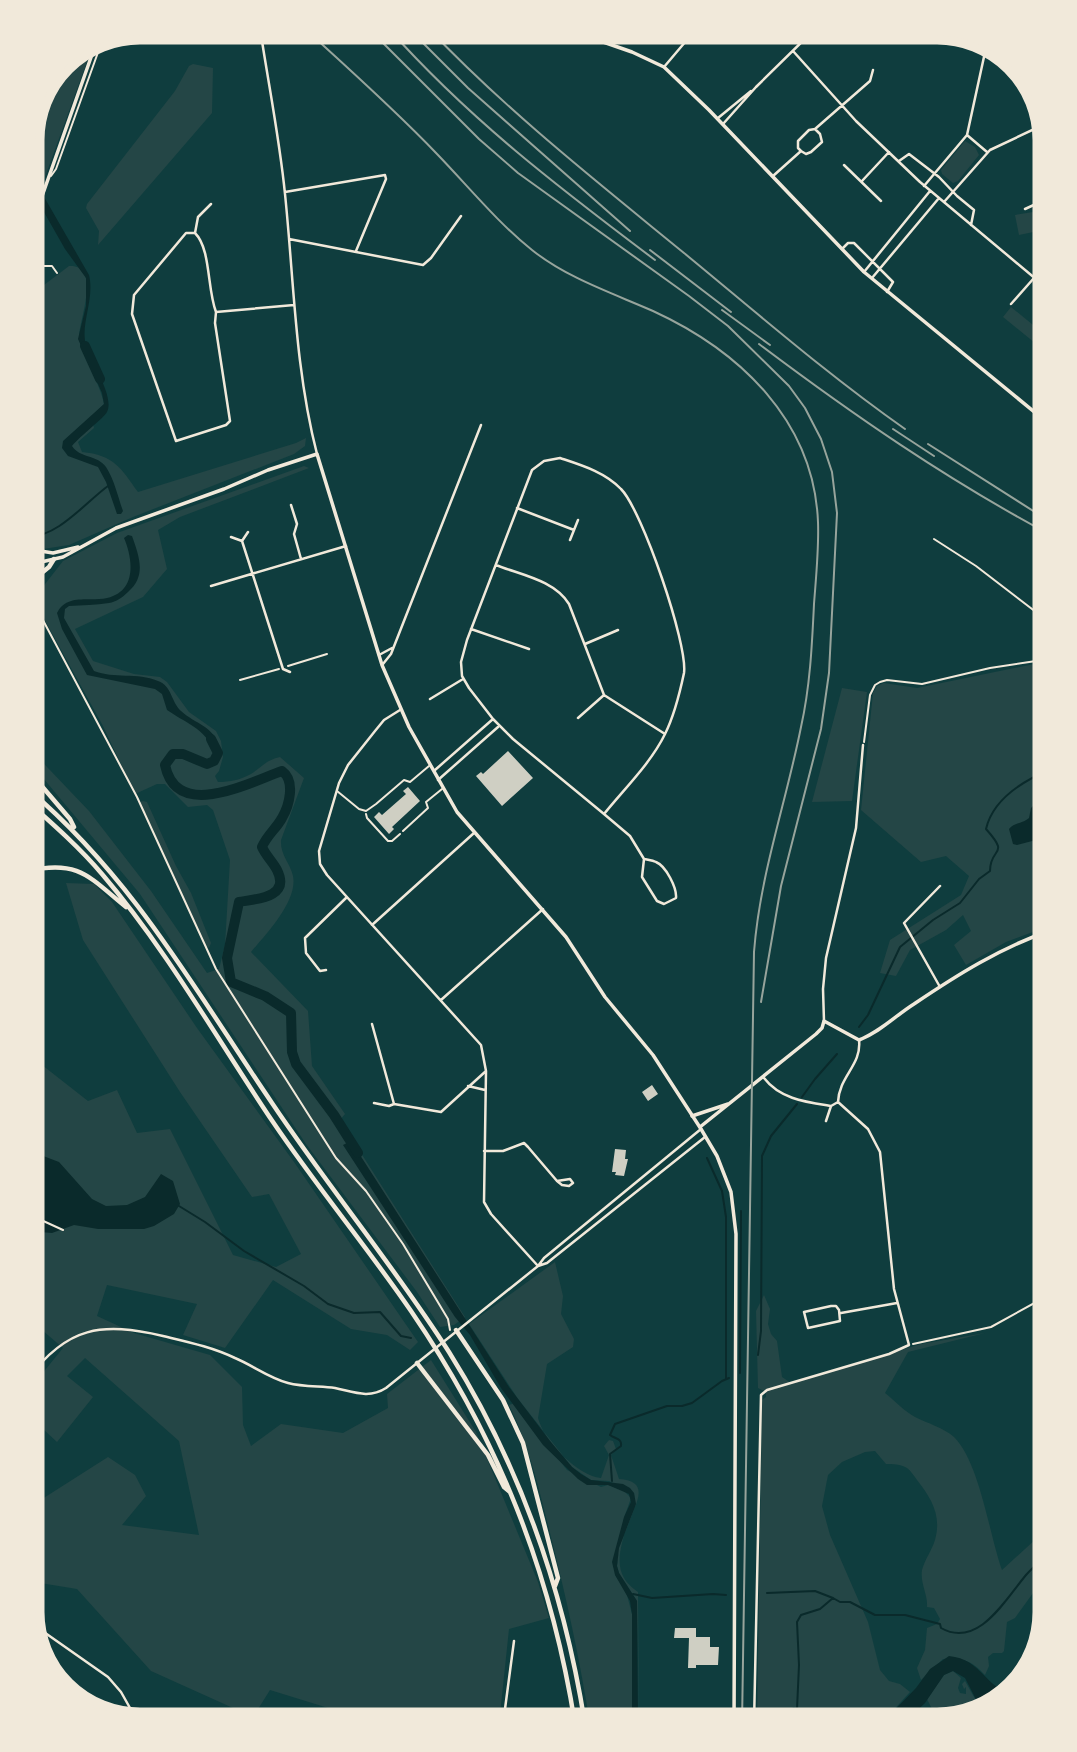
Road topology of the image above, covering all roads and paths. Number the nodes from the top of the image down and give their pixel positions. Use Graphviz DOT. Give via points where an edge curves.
graph roads {
  1 [pos="262,40"];
  2 [pos="598,40"];
  3 [pos="688,40"];
  4 [pos="804,40"];
  5 [pos="99,50"];
  6 [pos="793,51"];
  7 [pos="94,52"];
  8 [pos="985,53"];
  9 [pos="664,67"];
  10 [pos="873,70"];
  11 [pos="756,87"];
  12 [pos="841,106"];
  13 [pos="718,119"];
  14 [pos="723,124"];
  15 [pos="1036,128"];
  16 [pos="816,129"];
  17 [pos="967,135"];
  18 [pos="801,151"];
  19 [pos="888,152"];
  20 [pos="987,152"];
  21 [pos="899,161"];
  22 [pos="844,165"];
  23 [pos="934,174"];
  24 [pos="773,176"];
  25 [pos="48,179"];
  26 [pos="861,182"];
  27 [pos="924,186"];
  28 [pos="930,191"];
  29 [pos="285,192"];
  30 [pos="954,192"];
  31 [pos="939,198"];
  32 [pos="881,201"];
  33 [pos="944,202"];
  34 [pos="211,204"];
  35 [pos="1037,204"];
  36 [pos="40,206"];
  37 [pos="1025,209"];
  38 [pos="461,216"];
  39 [pos="971,225"];
  40 [pos="195,233"];
  41 [pos="289,239"];
  42 [pos="842,249"];
  43 [pos="355,251"];
  44 [pos="872,261"];
  45 [pos="40,263"];
  46 [pos="881,268"];
  47 [pos="864,272"];
  48 [pos="57,273"];
  49 [pos="872,278"];
  50 [pos="1034,278"];
  51 [pos="1037,280"];
  52 [pos="887,292"];
  53 [pos="1011,304"];
  54 [pos="294,305"];
  55 [pos="216,312"];
  56 [pos="1037,414"];
  57 [pos="481,425"];
  58 [pos="317,454"];
  59 [pos="291,505"];
  60 [pos="517,508"];
  61 [pos="578,520"];
  62 [pos="574,530"];
  63 [pos="248,532"];
  64 [pos="231,537"];
  65 [pos="570,540"];
  66 [pos="934,540"];
  67 [pos="242,541"];
  68 [pos="346,546"];
  69 [pos="80,547"];
  70 [pos="40,551"];
  71 [pos="54,559"];
  72 [pos="301,559"];
  73 [pos="40,562"];
  74 [pos="496,565"];
  75 [pos="40,574"];
  76 [pos="254,574"];
  77 [pos="211,586"];
  78 [pos="1037,613"];
  79 [pos="40,615"];
  80 [pos="471,629"];
  81 [pos="618,630"];
  82 [pos="585,644"];
  83 [pos="392,649"];
  84 [pos="529,649"];
  85 [pos="379,655"];
  86 [pos="1037,661"];
  87 [pos="382,665"];
  88 [pos="283,669"];
  89 [pos="290,672"];
  90 [pos="279,675"];
  91 [pos="464,679"];
  92 [pos="604,695"];
  93 [pos="430,699"];
  94 [pos="400,710"];
  95 [pos="578,718"];
  96 [pos="493,719"];
  97 [pos="499,726"];
  98 [pos="665,734"];
  99 [pos="863,745"];
  100 [pos="430,765"];
  101 [pos="433,771"];
  102 [pos="438,780"];
  103 [pos="40,784"];
  104 [pos="443,789"];
  105 [pos="337,790"];
  106 [pos="40,800"];
  107 [pos="366,811"];
  108 [pos="40,812"];
  109 [pos="604,814"];
  110 [pos="75,831"];
  111 [pos="403,831"];
  112 [pos="475,833"];
  113 [pos="644,859"];
  114 [pos="40,869"];
  115 [pos="940,886"];
  116 [pos="347,897"];
  117 [pos="543,908"];
  118 [pos="134,915"];
  119 [pos="372,925"];
  120 [pos="1037,936"];
  121 [pos="326,970"];
  122 [pos="940,987"];
  123 [pos="441,1000"];
  124 [pos="824,1021"];
  125 [pos="372,1024"];
  126 [pos="859,1040"];
  127 [pos="486,1071"];
  128 [pos="764,1078"];
  129 [pos="468,1086"];
  130 [pos="485,1090"];
  131 [pos="838,1102"];
  132 [pos="374,1103"];
  133 [pos="394,1104"];
  134 [pos="730,1104"];
  135 [pos="831,1106"];
  136 [pos="692,1116"];
  137 [pos="826,1121"];
  138 [pos="700,1128"];
  139 [pos="705,1137"];
  140 [pos="484,1151"];
  141 [pos="666,1157"];
  142 [pos="671,1163"];
  143 [pos="558,1181"];
  144 [pos="628,1187"];
  145 [pos="632,1193"];
  146 [pos="40,1219"];
  147 [pos="63,1230"];
  148 [pos="538,1266"];
  149 [pos="1037,1302"];
  150 [pos="897,1303"];
  151 [pos="840,1314"];
  152 [pos="458,1329"];
  153 [pos="451,1335"];
  154 [pos="909,1345"];
  155 [pos="40,1363"];
  156 [pos="417,1363"];
  157 [pos="512,1494"];
  158 [pos="555,1587"];
  159 [pos="42,1631"];
  160 [pos="514,1641"];
  161 [pos="132,1712"];
  162 [pos="505,1712"];
  163 [pos="573,1712"];
  164 [pos="583,1712"];
  165 [pos="734,1712"];
  166 [pos="754,1712"];
  1 -- 29 [label="street"];
  2 -- 9 [label="main road"];
  3 -- 9 [label="street"];
  4 -- 6 [label="street"];
  5 -- 25 [label="lane" via="56,169"];
  6 -- 11 [label="street"];
  6 -- 12 [label="street"];
  7 -- 25 [label="main road"];
  8 -- 17 [label="street"];
  9 -- 13 [label="main road"];
  10 -- 12 [label="street" via="870,81"];
  11 -- 13 [label="street"];
  11 -- 14 [label="street"];
  12 -- 16 [label="street"];
  12 -- 19 [label="street"];
  13 -- 14 [label="main road"];
  14 -- 24 [label="main road"];
  15 -- 20 [label="street"];
  16 -- 18 [label="street" via="798,141"];
  16 -- 18 [label="street" via="822,142 811,152"];
  17 -- 20 [label="street"];
  17 -- 23 [label="street"];
  18 -- 24 [label="street"];
  19 -- 21 [label="street"];
  19 -- 26 [label="street"];
  20 -- 30 [label="street"];
  21 -- 23 [label="street" via="909,155"];
  21 -- 27 [label="street"];
  22 -- 26 [label="street"];
  23 -- 27 [label="street"];
  23 -- 30 [label="street"];
  24 -- 42 [label="main road"];
  25 -- 36 [label="main road"];
  26 -- 32 [label="street"];
  27 -- 28 [label="street"];
  28 -- 31 [label="street"];
  28 -- 44 [label="street"];
  29 -- 41 [label="street"];
  29 -- 43 [label="street" via="386,176"];
  30 -- 33 [label="street"];
  30 -- 39 [label="street" via="974,210"];
  31 -- 33 [label="street"];
  31 -- 46 [label="street"];
  33 -- 39 [label="street"];
  34 -- 40 [label="street" via="198,217"];
  35 -- 37 [label="street"];
  38 -- 43 [label="street" via="423,265"];
  39 -- 50 [label="street"];
  40 -- 55 [label="street" via="202,241"];
  40 -- 55 [label="street" via="186,233 134,295 132,304 176,441 230,421"];
  41 -- 43 [label="street"];
  41 -- 54 [label="street"];
  42 -- 44 [label="street" via="852,242"];
  42 -- 47 [label="main road"];
  44 -- 46 [label="street"];
  44 -- 47 [label="street"];
  45 -- 48 [label="path" via="52,266"];
  46 -- 49 [label="street"];
  46 -- 52 [label="street" via="893,282"];
  47 -- 49 [label="main road"];
  49 -- 52 [label="main road"];
  50 -- 51 [label="street"];
  50 -- 53 [label="street"];
  52 -- 56 [label="main road"];
  54 -- 55 [label="street"];
  54 -- 58 [label="street" via="303,388"];
  57 -- 83 [label="street"];
  58 -- 68 [label="main road"];
  58 -- 69 [label="main road" via="116,528"];
  59 -- 72 [label="street"];
  60 -- 62 [label="street"];
  60 -- 74 [label="street"];
  60 -- 98 [label="street" via="532,470 544,461 560,458 608,477 632,503 649,541 684,660"];
  61 -- 62 [label="street"];
  62 -- 65 [label="street"];
  63 -- 67 [label="street"];
  64 -- 67 [label="street"];
  66 -- 78 [label="lane"];
  67 -- 76 [label="street"];
  68 -- 72 [label="street"];
  68 -- 85 [label="main road"];
  69 -- 70 [label="main road"];
  69 -- 71 [label="main road"];
  71 -- 73 [label="main road"];
  71 -- 75 [label="highway"];
  72 -- 76 [label="street"];
  74 -- 80 [label="street"];
  74 -- 82 [label="street" via="559,592 569,604"];
  76 -- 77 [label="street"];
  76 -- 88 [label="street"];
  79 -- 153 [label="path" via="137,797 216,969 336,1158 403,1244 448,1318"];
  80 -- 84 [label="street"];
  80 -- 91 [label="street" via="462,654"];
  81 -- 82 [label="street"];
  82 -- 92 [label="street"];
  83 -- 85 [label="street"];
  83 -- 87 [label="street"];
  85 -- 87 [label="main road"];
  86 -- 99 [label="path" via="922,684 880,682 870,695"];
  87 -- 94 [label="main road"];
  88 -- 89 [label="street"];
  88 -- 90 [label="street"];
  91 -- 93 [label="street"];
  91 -- 96 [label="street"];
  92 -- 95 [label="street"];
  92 -- 98 [label="street"];
  94 -- 100 [label="main road"];
  94 -- 105 [label="street" via="384,720 348,765"];
  96 -- 97 [label="street"];
  96 -- 101 [label="street"];
  97 -- 102 [label="street"];
  97 -- 109 [label="street"];
  98 -- 109 [label="street"];
  99 -- 124 [label="street" via="853,840 825,962"];
  100 -- 101 [label="main road"];
  100 -- 107 [label="lane"];
  101 -- 102 [label="main road"];
  102 -- 104 [label="main road"];
  103 -- 110 [label="highway" via="71,819"];
  104 -- 111 [label="lane"];
  104 -- 112 [label="main road"];
  105 -- 107 [label="lane"];
  105 -- 116 [label="street" via="318,855 324,872"];
  106 -- 110 [label="highway"];
  107 -- 111 [label="path" via="388,841"];
  108 -- 118 [label="highway" via="103,875"];
  109 -- 113 [label="street" via="630,836"];
  110 -- 158 [label="highway" via="142,911 288,1128 451,1355 502,1448"];
  112 -- 117 [label="main road"];
  112 -- 119 [label="street"];
  113 -- 113 [label="street" via="642,877 657,901 664,904 676,898 663,867"];
  114 -- 118 [label="highway" via="82,873"];
  115 -- 122 [label="street" via="904,923"];
  116 -- 119 [label="street"];
  116 -- 121 [label="street" via="305,938 309,960 320,971"];
  117 -- 123 [label="street"];
  117 -- 136 [label="main road"];
  118 -- 157 [label="highway" via="281,1134 427,1336 494,1451"];
  119 -- 123 [label="street"];
  120 -- 122 [label="main road" via="996,953"];
  122 -- 126 [label="main road"];
  123 -- 127 [label="street" via="481,1045"];
  124 -- 126 [label="main road"];
  124 -- 128 [label="main road" via="820,1030"];
  125 -- 133 [label="street"];
  126 -- 131 [label="street" via="860,1052 842,1083"];
  127 -- 129 [label="street"];
  127 -- 130 [label="street"];
  128 -- 134 [label="main road"];
  128 -- 135 [label="street" via="774,1089 796,1099"];
  129 -- 130 [label="street"];
  129 -- 133 [label="street" via="441,1112"];
  130 -- 140 [label="street"];
  131 -- 135 [label="street"];
  131 -- 150 [label="street" via="868,1129 880,1152"];
  132 -- 133 [label="street"];
  134 -- 136 [label="main road"];
  134 -- 138 [label="main road"];
  135 -- 137 [label="street"];
  136 -- 138 [label="main road"];
  138 -- 139 [label="main road"];
  138 -- 141 [label="street"];
  139 -- 142 [label="street"];
  139 -- 165 [label="main road" via="724,1173 735,1213"];
  140 -- 143 [label="street" via="503,1151 524,1143"];
  140 -- 148 [label="street" via="487,1208"];
  141 -- 142 [label="street"];
  141 -- 144 [label="street"];
  142 -- 145 [label="street"];
  144 -- 145 [label="street"];
  144 -- 148 [label="street"];
  145 -- 148 [label="street"];
  146 -- 147 [label="path"];
  148 -- 152 [label="street"];
  149 -- 154 [label="path" via="991,1327"];
  150 -- 151 [label="street"];
  150 -- 154 [label="street"];
  151 -- 151 [label="street" via="836,1306 804,1312 808,1328 838,1323"];
  152 -- 153 [label="street"];
  152 -- 158 [label="highway" via="503,1400 523,1443 558,1578"];
  153 -- 156 [label="street"];
  154 -- 166 [label="street" via="761,1395"];
  155 -- 156 [label="street" via="66,1340 107,1328 201,1344 286,1383 362,1395 380,1392"];
  156 -- 157 [label="highway"];
  157 -- 163 [label="highway" via="550,1601"];
  158 -- 164 [label="highway"];
  159 -- 161 [label="street" via="113,1681"];
  160 -- 162 [label="street"];
}
